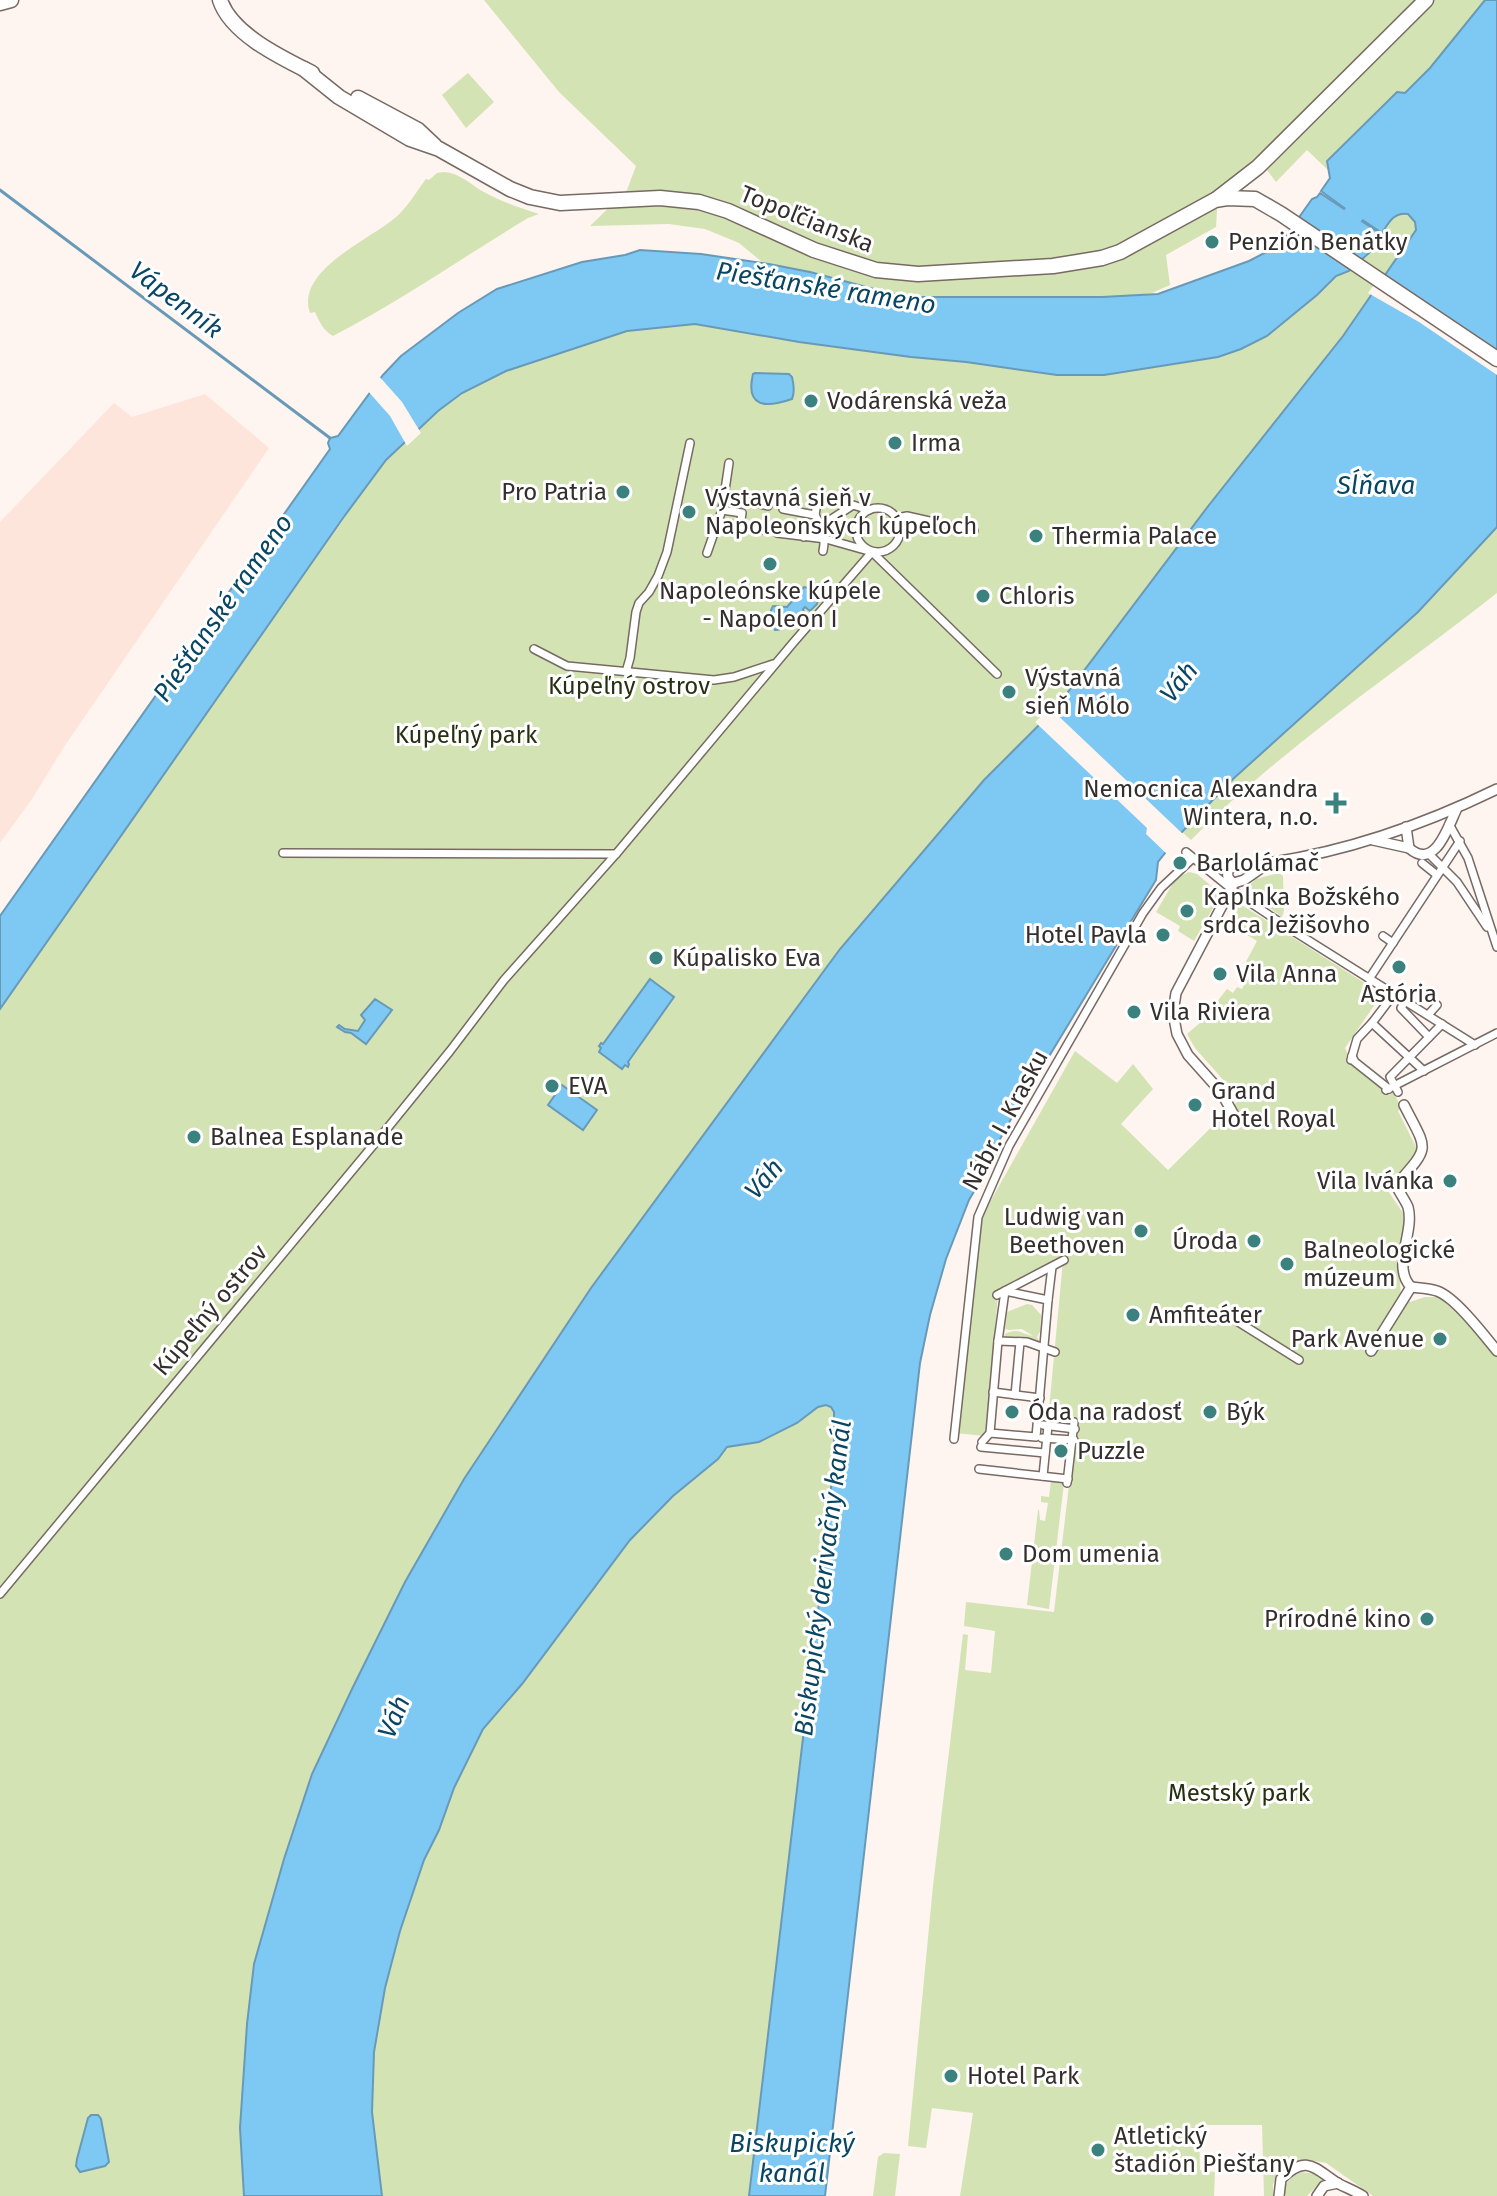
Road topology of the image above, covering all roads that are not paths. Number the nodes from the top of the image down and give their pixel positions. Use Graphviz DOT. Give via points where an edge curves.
graph roads {
  1 [pos="11,0"];
  2 [pos="220,0"];
  3 [pos="1426,0"];
  4 [pos="0,3"];
  5 [pos="1258,167"];
  6 [pos="1255,199"];
  7 [pos="1215,200"];
  8 [pos="1497,359"];
  9 [pos="690,443"];
  10 [pos="729,463"];
  11 [pos="724,495"];
  12 [pos="744,500"];
  13 [pos="768,506"];
  14 [pos="783,509"];
  15 [pos="722,510"];
  16 [pos="869,510"];
  17 [pos="742,513"];
  18 [pos="897,518"];
  19 [pos="717,522"];
  20 [pos="821,525"];
  21 [pos="740,526"];
  22 [pos="762,530"];
  23 [pos="974,531"];
  24 [pos="777,533"];
  25 [pos="804,537"];
  26 [pos="826,539"];
  27 [pos="823,551"];
  28 [pos="872,552"];
  29 [pos="707,553"];
  30 [pos="534,649"];
  31 [pos="776,663"];
  32 [pos="626,672"];
  33 [pos="997,674"];
  34 [pos="1497,789"];
  35 [pos="1453,810"];
  36 [pos="1449,824"];
  37 [pos="1406,827"];
  38 [pos="1370,839"];
  39 [pos="1458,844"];
  40 [pos="1409,848"];
  41 [pos="283,853"];
  42 [pos="616,854"];
  43 [pos="1429,854"];
  44 [pos="1422,863"];
  45 [pos="1267,864"];
  46 [pos="1444,864"];
  47 [pos="1229,869"];
  48 [pos="1211,872"];
  49 [pos="1437,875"];
  50 [pos="1232,886"];
  51 [pos="1491,894"];
  52 [pos="1481,897"];
  53 [pos="1495,935"];
  54 [pos="1383,936"];
  55 [pos="1393,943"];
  56 [pos="1497,947"];
  57 [pos="1369,979"];
  58 [pos="1391,997"];
  59 [pos="1403,1004"];
  60 [pos="1437,1005"];
  61 [pos="1415,1007"];
  62 [pos="1428,1015"];
  63 [pos="1410,1017"];
  64 [pos="1368,1024"];
  65 [pos="1442,1024"];
  66 [pos="1497,1033"];
  67 [pos="1429,1037"];
  68 [pos="1475,1045"];
  69 [pos="1410,1058"];
  70 [pos="1424,1071"];
  71 [pos="1391,1088"];
  72 [pos="1404,1105"];
  73 [pos="1235,1117"];
  74 [pos="1064,1260"];
  75 [pos="1052,1267"];
  76 [pos="1411,1287"];
  77 [pos="1001,1293"];
  78 [pos="1048,1300"];
  79 [pos="1232,1318"];
  80 [pos="998,1341"];
  81 [pos="1020,1342"];
  82 [pos="1044,1349"];
  83 [pos="1371,1351"];
  84 [pos="1497,1351"];
  85 [pos="1055,1352"];
  86 [pos="1299,1360"];
  87 [pos="1041,1381"];
  88 [pos="1052,1382"];
  89 [pos="993,1392"];
  90 [pos="1015,1395"];
  91 [pos="1040,1398"];
  92 [pos="1037,1424"];
  93 [pos="1048,1426"];
  94 [pos="990,1433"];
  95 [pos="1036,1437"];
  96 [pos="1047,1438"];
  97 [pos="954,1439"];
  98 [pos="1073,1440"];
  99 [pos="1045,1453"];
  100 [pos="979,1469"];
  101 [pos="1043,1476"];
  102 [pos="0,1594"];
  103 [pos="1338,2183"];
  104 [pos="1279,2196"];
  105 [pos="1317,2196"];
  106 [pos="1363,2196"];
  1 -- 4 [label="main road"];
  2 -- 7 [label="main road, Topoľčianska" via="244,32 339,97 510,189 560,203 660,198 699,202 876,270 918,274 1102,258"];
  3 -- 5 [label="main road"];
  5 -- 6 [label="main road"];
  5 -- 7 [label="main road"];
  6 -- 7 [label="main road, Topoľčianska"];
  6 -- 8 [label="main road"];
  9 -- 32 [label="street" via="667,552 639,603"];
  10 -- 11 [label="street"];
  11 -- 12 [label="street"];
  11 -- 15 [label="street"];
  12 -- 13 [label="street"];
  12 -- 17 [label="street"];
  14 -- 20 [label="street" via="816,512"];
  15 -- 17 [label="street"];
  15 -- 19 [label="street"];
  16 -- 18 [label="street" via="888,510"];
  16 -- 20 [label="street" via="856,502"];
  16 -- 28 [label="street" via="855,532"];
  17 -- 21 [label="street"];
  18 -- 23 [label="street"];
  18 -- 28 [label="street" via="900,533 894,547"];
  19 -- 21 [label="street"];
  19 -- 29 [label="street"];
  20 -- 25 [label="street"];
  20 -- 26 [label="street"];
  21 -- 22 [label="street"];
  24 -- 25 [label="street"];
  25 -- 26 [label="street"];
  26 -- 27 [label="street"];
  26 -- 28 [label="street"];
  28 -- 31 [label="street"];
  28 -- 33 [label="street"];
  30 -- 32 [label="street" via="567,666"];
  31 -- 32 [label="street" via="714,680"];
  31 -- 42 [label="street"];
  34 -- 35 [label="street"];
  35 -- 36 [label="street"];
  35 -- 37 [label="street"];
  36 -- 39 [label="street"];
  36 -- 43 [label="street"];
  37 -- 38 [label="street"];
  37 -- 40 [label="street"];
  38 -- 40 [label="street"];
  38 -- 45 [label="street"];
  39 -- 46 [label="street"];
  39 -- 52 [label="street"];
  40 -- 43 [label="street"];
  41 -- 42 [label="street"];
  42 -- 102 [label="street, Kúpeľný ostrov" via="504,980"];
  43 -- 46 [label="street"];
  44 -- 49 [label="street"];
  45 -- 47 [label="street"];
  45 -- 50 [label="street"];
  46 -- 49 [label="street"];
  46 -- 53 [label="street"];
  47 -- 48 [label="street"];
  47 -- 50 [label="street"];
  48 -- 50 [label="street"];
  48 -- 97 [label="street, Nábr. I. Krasku" via="1190,855 1143,913 1009,1146 984,1200"];
  49 -- 55 [label="street"];
  50 -- 57 [label="street"];
  50 -- 73 [label="street" via="1176,993 1173,1013 1188,1055"];
  51 -- 52 [label="street"];
  52 -- 53 [label="street"];
  53 -- 56 [label="street"];
  54 -- 55 [label="street"];
  55 -- 57 [label="street"];
  57 -- 58 [label="street"];
  58 -- 59 [label="street"];
  58 -- 64 [label="street"];
  59 -- 61 [label="street"];
  59 -- 63 [label="street"];
  60 -- 62 [label="street"];
  61 -- 62 [label="street"];
  61 -- 63 [label="street"];
  62 -- 65 [label="street"];
  63 -- 67 [label="street"];
  64 -- 69 [label="street"];
  64 -- 71 [label="street" via="1352,1058"];
  65 -- 67 [label="street"];
  65 -- 68 [label="street"];
  66 -- 68 [label="street"];
  67 -- 69 [label="street"];
  68 -- 70 [label="street"];
  69 -- 70 [label="street"];
  69 -- 71 [label="street" via="1390,1077"];
  70 -- 71 [label="street"];
  72 -- 76 [label="street" via="1423,1148 1396,1185 1408,1208 1402,1272"];
  74 -- 75 [label="street"];
  75 -- 77 [label="street"];
  75 -- 78 [label="street"];
  76 -- 83 [label="street"];
  76 -- 84 [label="street" via="1443,1294"];
  77 -- 78 [label="street"];
  77 -- 80 [label="street"];
  78 -- 82 [label="street"];
  79 -- 86 [label="street"];
  80 -- 81 [label="street"];
  80 -- 89 [label="street"];
  81 -- 82 [label="street"];
  81 -- 90 [label="street"];
  82 -- 85 [label="street"];
  82 -- 87 [label="street"];
  87 -- 88 [label="street"];
  87 -- 91 [label="street"];
  89 -- 90 [label="street"];
  89 -- 94 [label="street"];
  90 -- 91 [label="street"];
  91 -- 92 [label="street"];
  92 -- 93 [label="street"];
  92 -- 95 [label="street"];
  93 -- 96 [label="street"];
  93 -- 98 [label="street" via="1074,1427"];
  94 -- 95 [label="street"];
  94 -- 99 [label="street" via="982,1444"];
  95 -- 96 [label="street"];
  96 -- 98 [label="street"];
  96 -- 99 [label="street"];
  98 -- 101 [label="street" via="1067,1481"];
  99 -- 101 [label="street"];
  100 -- 101 [label="street"];
  103 -- 104 [label="street" via="1317,2167 1305,2166 1281,2179"];
  103 -- 105 [label="street" via="1324,2186"];
  103 -- 106 [label="street"];
}
